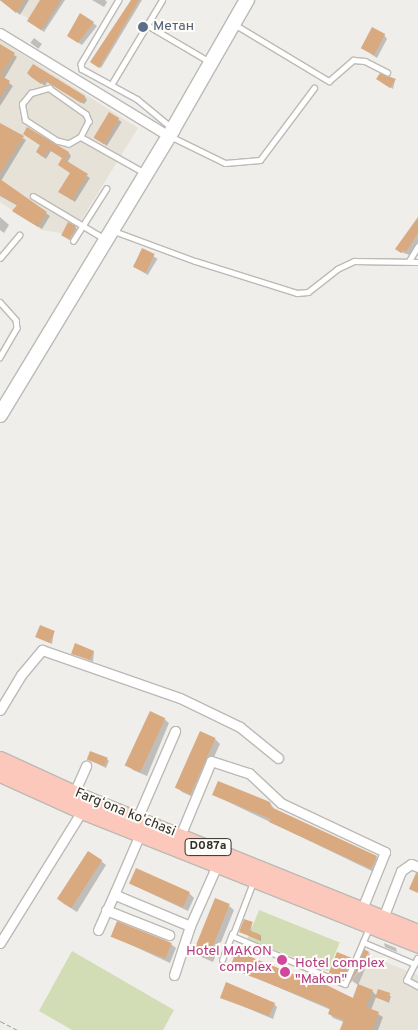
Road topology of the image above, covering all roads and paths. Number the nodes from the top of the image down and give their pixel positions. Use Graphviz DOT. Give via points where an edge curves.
graph roads {
  1 [pos="119,0"];
  2 [pos="162,0"];
  3 [pos="247,0"];
  4 [pos="234,24"];
  5 [pos="147,25"];
  6 [pos="0,33"];
  7 [pos="211,63"];
  8 [pos="387,72"];
  9 [pos="111,85"];
  10 [pos="314,88"];
  11 [pos="171,132"];
  12 [pos="81,136"];
  13 [pos="146,174"];
  14 [pos="106,190"];
  15 [pos="33,196"];
  16 [pos="82,226"];
  17 [pos="19,235"];
  18 [pos="73,240"];
  19 [pos="106,241"];
  20 [pos="418,246"];
  21 [pos="0,258"];
  22 [pos="409,261"];
  23 [pos="418,262"];
  24 [pos="0,302"];
  25 [pos="0,358"];
  26 [pos="0,415"];
  27 [pos="0,710"];
  28 [pos="175,731"];
  29 [pos="278,758"];
  30 [pos="0,759"];
  31 [pos="86,766"];
  32 [pos="0,774"];
  33 [pos="74,793"];
  34 [pos="82,811"];
  35 [pos="137,819"];
  36 [pos="140,834"];
  37 [pos="180,836"];
  38 [pos="217,865"];
  39 [pos="418,867"];
  40 [pos="255,880"];
  41 [pos="115,892"];
  42 [pos="362,909"];
  43 [pos="106,910"];
  44 [pos="376,922"];
  45 [pos="190,926"];
  46 [pos="98,930"];
  47 [pos="418,932"];
  48 [pos="232,934"];
  49 [pos="169,935"];
  50 [pos="363,942"];
  51 [pos="0,943"];
  52 [pos="418,945"];
  53 [pos="418,958"];
  54 [pos="222,960"];
  55 [pos="415,964"];
  56 [pos="174,975"];
  57 [pos="418,986"];
  58 [pos="0,1021"];
  59 [pos="18,1030"];
  1 -- 9 [label="lane" via="81,64 82,69"];
  2 -- 5 [label="lane"];
  3 -- 4 [label="main road"];
  4 -- 7 [label="main road"];
  4 -- 8 [label="lane" via="329,81 354,60 365,60"];
  5 -- 7 [label="lane"];
  5 -- 9 [label="lane"];
  6 -- 11 [label="street"];
  7 -- 11 [label="main road"];
  9 -- 11 [label="lane" via="137,99"];
  10 -- 11 [label="lane" via="260,160 225,163"];
  11 -- 13 [label="main road"];
  12 -- 12 [label="lane" via="89,121 86,114 49,88 31,92 22,104 26,120 58,141 70,144"];
  12 -- 13 [label="lane"];
  13 -- 19 [label="main road"];
  14 -- 16 [label="lane"];
  15 -- 16 [label="lane"];
  16 -- 18 [label="lane"];
  16 -- 19 [label="lane"];
  17 -- 21 [label="lane"];
  19 -- 22 [label="lane" via="195,261 297,293 308,292 336,269 354,261"];
  19 -- 26 [label="main road"];
  20 -- 22 [label="lane"];
  22 -- 23 [label="lane"];
  24 -- 25 [label="lane" via="16,320 17,328"];
  27 -- 29 [label="street" via="21,675 42,650 180,698 240,727"];
  28 -- 35 [label="street"];
  30 -- 33 [label="main road, Fargʻona koʻchasi / D087a"];
  31 -- 33 [label="street"];
  32 -- 34 [label="main road, Fargʻona koʻchasi / D087a"];
  33 -- 35 [label="main road, Fargʻona koʻchasi / D087a"];
  34 -- 36 [label="main road, Fargʻona koʻchasi / D087a"];
  34 -- 51 [label="street"];
  35 -- 37 [label="main road, Fargʻona koʻchasi / D087a"];
  36 -- 38 [label="main road, Fargʻona koʻchasi / D087a"];
  36 -- 41 [label="street"];
  37 -- 42 [label="main road, Fargʻona koʻchasi / D087a"];
  37 -- 42 [label="street" via="211,761 249,773 281,803 385,852"];
  38 -- 40 [label="main road, Fargʻona koʻchasi / D087a"];
  38 -- 45 [label="street"];
  39 -- 44 [label="street" via="410,864 401,872"];
  40 -- 44 [label="main road, Fargʻona koʻchasi / D087a"];
  40 -- 48 [label="lane"];
  41 -- 43 [label="street"];
  41 -- 45 [label="street"];
  42 -- 44 [label="main road, Fargʻona koʻchasi / D087a"];
  43 -- 46 [label="street"];
  43 -- 49 [label="street"];
  44 -- 47 [label="main road, Fargʻona koʻchasi / D087a"];
  44 -- 50 [label="lane"];
  44 -- 52 [label="main road, Fargʻona koʻchasi / D087a"];
  45 -- 56 [label="street"];
  48 -- 50 [label="lane" via="345,984"];
  48 -- 54 [label="lane"];
  50 -- 55 [label="lane"];
  53 -- 55 [label="lane"];
  55 -- 57 [label="lane" via="407,980"];
  58 -- 59 [label="path"];
}
